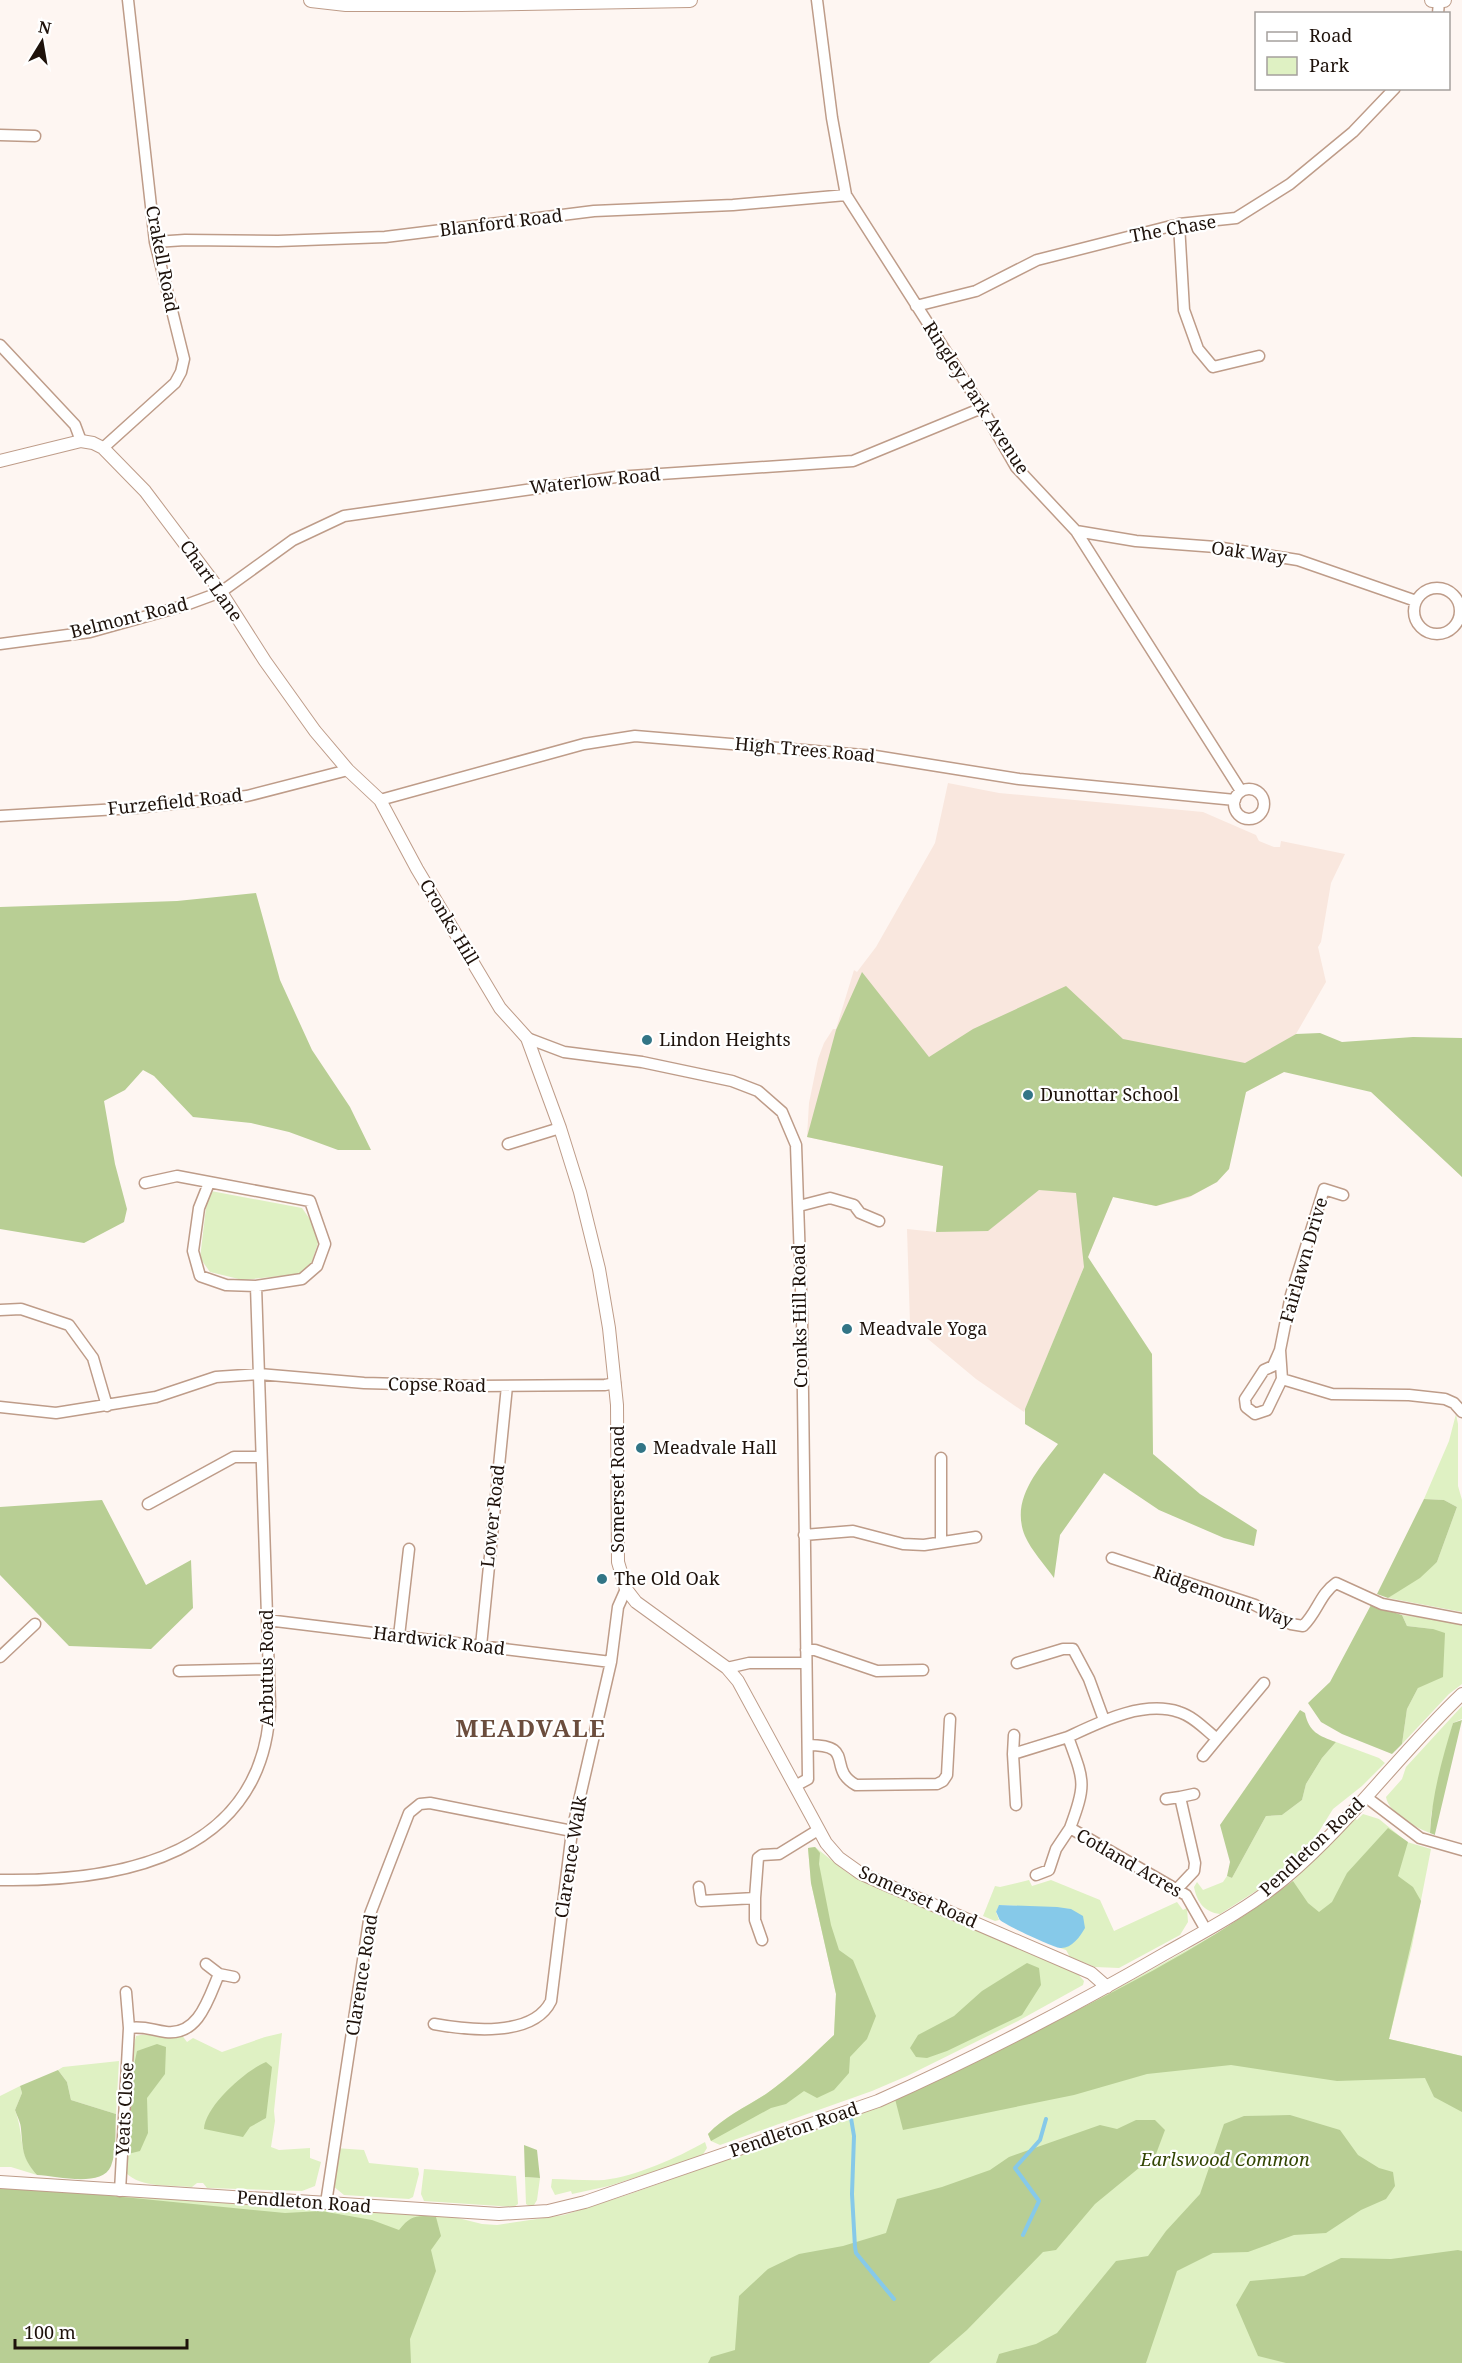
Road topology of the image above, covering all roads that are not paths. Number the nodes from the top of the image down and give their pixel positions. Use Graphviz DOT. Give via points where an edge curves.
graph roads {
  1 [pos="128,0"];
  2 [pos="311,0"];
  3 [pos="690,0"];
  4 [pos="817,0"];
  5 [pos="461,2"];
  6 [pos="1393,90"];
  7 [pos="0,135"];
  8 [pos="35,136"];
  9 [pos="846,195"];
  10 [pos="1179,224"];
  11 [pos="155,242"];
  12 [pos="916,306"];
  13 [pos="0,345"];
  14 [pos="1259,356"];
  15 [pos="982,408"];
  16 [pos="81,441"];
  17 [pos="103,448"];
  18 [pos="0,460"];
  19 [pos="1076,531"];
  20 [pos="220,592"];
  21 [pos="1416,601"];
  22 [pos="0,644"];
  23 [pos="348,770"];
  24 [pos="1238,796"];
  25 [pos="380,800"];
  26 [pos="0,816"];
  27 [pos="527,1038"];
  28 [pos="560,1128"];
  29 [pos="508,1144"];
  30 [pos="145,1183"];
  31 [pos="209,1183"];
  32 [pos="1343,1195"];
  33 [pos="800,1206"];
  34 [pos="879,1221"];
  35 [pos="256,1286"];
  36 [pos="0,1310"];
  37 [pos="1280,1350"];
  38 [pos="259,1374"];
  39 [pos="1282,1379"];
  40 [pos="615,1383"];
  41 [pos="507,1386"];
  42 [pos="107,1406"];
  43 [pos="0,1407"];
  44 [pos="1462,1412"];
  45 [pos="261,1457"];
  46 [pos="941,1458"];
  47 [pos="148,1503"];
  48 [pos="804,1535"];
  49 [pos="976,1538"];
  50 [pos="941,1542"];
  51 [pos="409,1549"];
  52 [pos="1112,1558"];
  53 [pos="626,1589"];
  54 [pos="1462,1619"];
  55 [pos="267,1620"];
  56 [pos="34,1624"];
  57 [pos="399,1636"];
  58 [pos="481,1646"];
  59 [pos="806,1650"];
  60 [pos="0,1657"];
  61 [pos="611,1662"];
  62 [pos="806,1663"];
  63 [pos="1017,1663"];
  64 [pos="727,1668"];
  65 [pos="269,1670"];
  66 [pos="923,1670"];
  67 [pos="179,1671"];
  68 [pos="1264,1683"];
  69 [pos="1462,1694"];
  70 [pos="950,1719"];
  71 [pos="1104,1720"];
  72 [pos="1014,1735"];
  73 [pos="1068,1737"];
  74 [pos="1217,1739"];
  75 [pos="808,1745"];
  76 [pos="1013,1754"];
  77 [pos="1203,1756"];
  78 [pos="795,1786"];
  79 [pos="1194,1794"];
  80 [pos="1180,1797"];
  81 [pos="1366,1797"];
  82 [pos="1166,1799"];
  83 [pos="1016,1805"];
  84 [pos="1070,1828"];
  85 [pos="818,1830"];
  86 [pos="572,1832"];
  87 [pos="1462,1850"];
  88 [pos="1036,1875"];
  89 [pos="0,1880"];
  90 [pos="699,1887"];
  91 [pos="1178,1889"];
  92 [pos="755,1898"];
  93 [pos="1206,1930"];
  94 [pos="762,1940"];
  95 [pos="206,1964"];
  96 [pos="219,1974"];
  97 [pos="234,1977"];
  98 [pos="1107,1987"];
  99 [pos="126,1992"];
  100 [pos="434,2024"];
  101 [pos="129,2028"];
  102 [pos="0,2182"];
  103 [pos="120,2191"];
  104 [pos="326,2203"];
  1 -- 11 [label="street, Crakell Road"];
  2 -- 5 [label="main road" via="346,4"];
  3 -- 5 [label="main road"];
  4 -- 9 [label="street, Ringley Park Avenue"];
  6 -- 10 [label="street, The Chase" via="1353,132 1290,184 1236,218"];
  7 -- 8 [label="street"];
  9 -- 11 [label="street, Blanford Road" via="733,205 594,210 385,237"];
  9 -- 12 [label="street, Ringley Park Avenue"];
  10 -- 12 [label="street, The Chase" via="1037,260 976,291"];
  10 -- 14 [label="street" via="1184,310 1198,349 1213,367"];
  11 -- 17 [label="street, Crakell Road" via="184,359 181,372 175,383"];
  12 -- 15 [label="street, Ringley Park Avenue"];
  13 -- 16 [label="street" via="75,425"];
  15 -- 19 [label="street, Ringley Park Avenue" via="1016,467"];
  15 -- 20 [label="street, Waterlow Road" via="853,461 616,477 344,516 293,540"];
  16 -- 17 [label="street, Chart Lane"];
  16 -- 18 [label="street"];
  17 -- 20 [label="street, Chart Lane" via="145,491"];
  19 -- 21 [label="street, Oak Way" via="1299,560"];
  19 -- 24 [label="street, Ringley Park Avenue"];
  20 -- 22 [label="street, Belmont Road" via="90,632"];
  20 -- 23 [label="street, Chart Lane" via="315,731"];
  21 -- 21 [label="street" via="1417,622 1427,632 1442,634 1459,619 1460,603 1445,589 1427,590"];
  23 -- 25 [label="street, Chart Lane"];
  23 -- 26 [label="street, Furzefield Road" via="247,796"];
  24 -- 25 [label="street, High Trees Road" via="1018,778 875,756 635,736 584,744"];
  25 -- 27 [label="street, Cronks Hill" via="500,1008"];
  27 -- 28 [label="street, Somerset Road"];
  27 -- 33 [label="street, Cronks Hill Road" via="564,1052 642,1062 758,1091 782,1112 796,1145"];
  28 -- 29 [label="street"];
  28 -- 40 [label="street, Somerset Road" via="599,1269"];
  30 -- 31 [label="street" via="177,1176"];
  31 -- 35 [label="street" via="199,1208 193,1251 200,1276 226,1285"];
  31 -- 35 [label="street" via="310,1201 325,1244 317,1266 302,1279"];
  32 -- 37 [label="street, Fairlawn Drive" via="1320,1187"];
  33 -- 34 [label="street" via="830,1198 854,1205 860,1213"];
  33 -- 48 [label="street, Cronks Hill Road"];
  35 -- 38 [label="street, Arbutus Road"];
  36 -- 42 [label="street" via="21,1309 69,1325 93,1358"];
  37 -- 39 [label="street, Fairlawn Drive"];
  37 -- 39 [label="street, Fairlawn Drive" via="1273,1366 1264,1371 1245,1399 1246,1407 1255,1414 1267,1410"];
  38 -- 41 [label="street, Copse Road" via="364,1383"];
  38 -- 42 [label="street, Copse Road" via="216,1377 156,1397"];
  38 -- 45 [label="street, Arbutus Road"];
  39 -- 44 [label="street" via="1332,1394 1445,1399"];
  40 -- 41 [label="street, Copse Road"];
  40 -- 53 [label="street, Somerset Road" via="618,1562"];
  41 -- 58 [label="street, Lower Road"];
  42 -- 43 [label="street, Copse Road" via="56,1413"];
  45 -- 47 [label="street" via="234,1458"];
  45 -- 55 [label="street, Arbutus Road"];
  46 -- 50 [label="street"];
  48 -- 50 [label="street" via="853,1531 903,1544"];
  48 -- 59 [label="street, Cronks Hill Road"];
  49 -- 50 [label="street"];
  51 -- 57 [label="street"];
  52 -- 54 [label="street, Ridgemount Way" via="1255,1605 1291,1624 1303,1626 1313,1616 1326,1590 1336,1583 1382,1604"];
  53 -- 61 [label="street, Clarence Walk" via="618,1607"];
  53 -- 64 [label="street, Somerset Road" via="636,1602"];
  55 -- 57 [label="street, Hardwick Road"];
  55 -- 65 [label="street, Arbutus Road"];
  56 -- 60 [label="street"];
  57 -- 58 [label="street, Hardwick Road"];
  58 -- 61 [label="street, Hardwick Road"];
  59 -- 62 [label="street, Cronks Hill Road"];
  59 -- 66 [label="street" via="876,1671"];
  61 -- 86 [label="street, Clarence Walk"];
  62 -- 64 [label="street" via="749,1663"];
  62 -- 75 [label="street, Cronks Hill Road"];
  63 -- 71 [label="street" via="1073,1649"];
  64 -- 78 [label="street, Somerset Road" via="738,1681"];
  65 -- 67 [label="street"];
  65 -- 89 [label="street, Arbutus Road" via="269,1723 260,1764 240,1800 206,1835 164,1858 101,1873"];
  68 -- 74 [label="street"];
  69 -- 81 [label="street, Pendleton Road"];
  70 -- 75 [label="street" via="947,1775 937,1784 856,1785 844,1774 832,1748"];
  71 -- 73 [label="street"];
  71 -- 74 [label="street" via="1144,1710 1170,1710 1181,1712"];
  72 -- 76 [label="street"];
  73 -- 76 [label="street"];
  73 -- 84 [label="street, Cotland Acres" via="1083,1786"];
  74 -- 77 [label="street"];
  75 -- 78 [label="street, Cronks Hill Road" via="808,1779"];
  76 -- 83 [label="street"];
  78 -- 85 [label="street, Somerset Road"];
  79 -- 80 [label="street"];
  80 -- 82 [label="street"];
  80 -- 91 [label="street" via="1195,1863 1194,1871"];
  81 -- 87 [label="street" via="1420,1838"];
  81 -- 93 [label="street, Pendleton Road" via="1286,1877"];
  84 -- 88 [label="street, Cotland Acres" via="1056,1849 1049,1870"];
  84 -- 91 [label="street, Cotland Acres"];
  85 -- 92 [label="street" via="779,1854 758,1858"];
  85 -- 98 [label="street, Somerset Road" via="839,1858 860,1873 1091,1973"];
  86 -- 100 [label="street, Clarence Walk" via="553,1995 548,2007 534,2020 520,2025 461,2029"];
  86 -- 104 [label="street, Clarence Road" via="430,1803 420,1804 409,1813 370,1914"];
  90 -- 92 [label="street" via="700,1901"];
  91 -- 93 [label="street, Cotland Acres" via="1192,1903"];
  92 -- 94 [label="street" via="755,1920"];
  93 -- 98 [label="street, Pendleton Road"];
  95 -- 96 [label="street"];
  96 -- 97 [label="street"];
  96 -- 101 [label="street" via="200,2016 185,2029 167,2032 146,2026"];
  98 -- 104 [label="street, Pendleton Road" via="878,2101 577,2204 548,2211 499,2214"];
  99 -- 101 [label="street, Yeats Close"];
  101 -- 103 [label="street, Yeats Close"];
  102 -- 103 [label="street, Pendleton Road"];
  103 -- 104 [label="street, Pendleton Road"];
}
